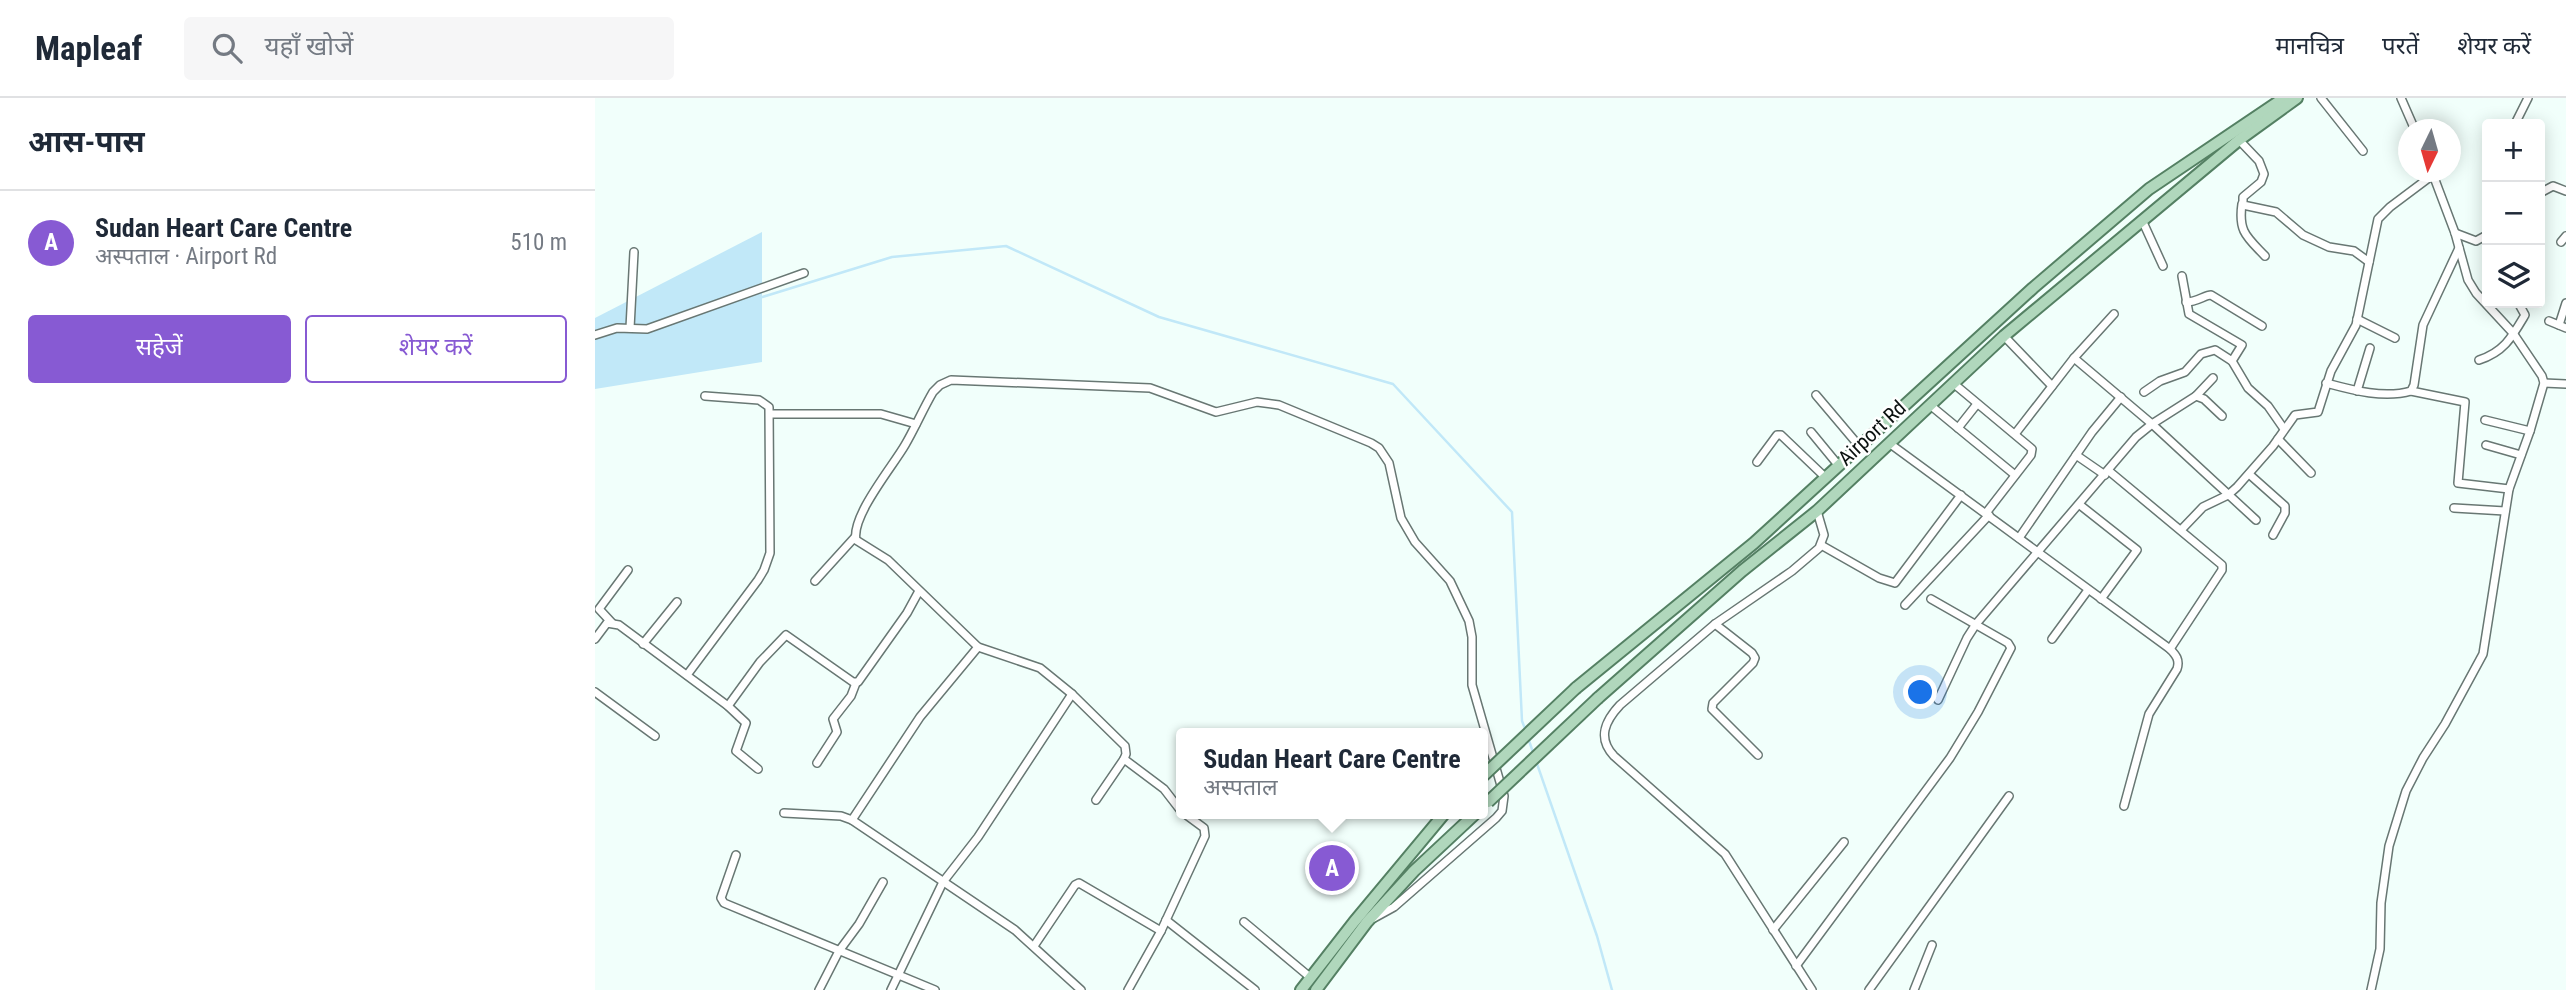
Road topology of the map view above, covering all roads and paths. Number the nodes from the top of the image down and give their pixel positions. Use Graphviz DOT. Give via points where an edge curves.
graph roads {
  1 [pos="2284,98"];
  2 [pos="2298,98"];
  3 [pos="2321,98"];
  4 [pos="2401,98"];
  5 [pos="2528,98"];
  6 [pos="2410,119"];
  7 [pos="2518,119"];
  8 [pos="2239,140"];
  9 [pos="2363,151"];
  10 [pos="2422,182"];
  11 [pos="2436,182"];
  12 [pos="2545,191"];
  13 [pos="2566,191"];
  14 [pos="2242,204"];
  15 [pos="2142,220"];
  16 [pos="2455,233"];
  17 [pos="2482,239"];
  18 [pos="2459,247"];
  19 [pos="634,253"];
  20 [pos="2265,256"];
  21 [pos="2369,262"];
  22 [pos="2163,266"];
  23 [pos="804,273"];
  24 [pos="2182,276"];
  25 [pos="2186,302"];
  26 [pos="2566,303"];
  27 [pos="2522,308"];
  28 [pos="2114,314"];
  29 [pos="2357,319"];
  30 [pos="2549,321"];
  31 [pos="2262,326"];
  32 [pos="2562,326"];
  33 [pos="630,328"];
  34 [pos="2514,334"];
  35 [pos="595,335"];
  36 [pos="2004,336"];
  37 [pos="2395,338"];
  38 [pos="2370,348"];
  39 [pos="2074,358"];
  40 [pos="2479,360"];
  41 [pos="2232,361"];
  42 [pos="2213,378"];
  43 [pos="1953,383"];
  44 [pos="2326,383"];
  45 [pos="2544,383"];
  46 [pos="2566,384"];
  47 [pos="2052,386"];
  48 [pos="2144,391"];
  49 [pos="2357,391"];
  50 [pos="2411,391"];
  51 [pos="1816,395"];
  52 [pos="705,396"];
  53 [pos="2196,396"];
  54 [pos="2121,397"];
  55 [pos="1977,404"];
  56 [pos="1930,405"];
  57 [pos="770,414"];
  58 [pos="2222,416"];
  59 [pos="2485,420"];
  60 [pos="916,424"];
  61 [pos="2152,424"];
  62 [pos="1958,428"];
  63 [pos="2284,429"];
  64 [pos="2530,431"];
  65 [pos="1811,432"];
  66 [pos="2015,434"];
  67 [pos="2278,439"];
  68 [pos="1889,443"];
  69 [pos="2486,446"];
  70 [pos="1860,447"];
  71 [pos="2076,455"];
  72 [pos="2521,455"];
  73 [pos="1757,462"];
  74 [pos="1839,466"];
  75 [pos="2107,473"];
  76 [pos="2311,473"];
  77 [pos="2249,474"];
  78 [pos="2015,475"];
  79 [pos="1826,478"];
  80 [pos="2508,489"];
  81 [pos="1961,495"];
  82 [pos="2228,495"];
  83 [pos="2080,505"];
  84 [pos="2454,508"];
  85 [pos="1817,511"];
  86 [pos="2505,511"];
  87 [pos="1987,514"];
  88 [pos="2256,520"];
  89 [pos="2181,530"];
  90 [pos="2273,534"];
  91 [pos="856,537"];
  92 [pos="2019,538"];
  93 [pos="1821,545"];
  94 [pos="2039,554"];
  95 [pos="628,570"];
  96 [pos="815,581"];
  97 [pos="2088,590"];
  98 [pos="919,591"];
  99 [pos="1931,598"];
  100 [pos="2101,599"];
  101 [pos="677,602"];
  102 [pos="1905,605"];
  103 [pos="612,623"];
  104 [pos="1715,624"];
  105 [pos="1976,624"];
  106 [pos="595,639"];
  107 [pos="2052,639"];
  108 [pos="643,644"];
  109 [pos="978,647"];
  110 [pos="2170,649"];
  111 [pos="687,675"];
  112 [pos="856,683"];
  113 [pos="595,692"];
  114 [pos="1072,694"];
  115 [pos="1938,700"];
  116 [pos="728,706"];
  117 [pos="1484,728"];
  118 [pos="655,736"];
  119 [pos="1488,740"];
  120 [pos="1758,755"];
  121 [pos="1124,759"];
  122 [pos="817,763"];
  123 [pos="758,769"];
  124 [pos="1488,770"];
  125 [pos="2009,796"];
  126 [pos="1096,800"];
  127 [pos="1488,802"];
  128 [pos="1176,804"];
  129 [pos="2124,806"];
  130 [pos="784,813"];
  131 [pos="1192,819"];
  132 [pos="1440,819"];
  133 [pos="1470,819"];
  134 [pos="852,820"];
  135 [pos="1844,842"];
  136 [pos="736,855"];
  137 [pos="883,882"];
  138 [pos="943,882"];
  139 [pos="1166,920"];
  140 [pos="1368,920"];
  141 [pos="1244,922"];
  142 [pos="1161,930"];
  143 [pos="1773,930"];
  144 [pos="1034,946"];
  145 [pos="1932,946"];
  146 [pos="838,951"];
  147 [pos="1796,966"];
  148 [pos="898,975"];
  149 [pos="1311,978"];
  150 [pos="819,990"];
  151 [pos="891,990"];
  152 [pos="935,990"];
  153 [pos="1081,990"];
  154 [pos="1128,990"];
  155 [pos="1255,990"];
  156 [pos="1301,990"];
  157 [pos="1316,990"];
  158 [pos="1812,990"];
  159 [pos="1869,990"];
  160 [pos="1914,990"];
  161 [pos="2371,990"];
  1 -- 70 [label="main road" via="2149,189"];
  2 -- 8 [label="main road, Airport Rd"];
  3 -- 9 [label="street"];
  4 -- 6 [label="street"];
  5 -- 7 [label="street"];
  8 -- 14 [label="street" via="2259,161 2264,174"];
  8 -- 15 [label="main road, Airport Rd"];
  10 -- 21 [label="street" via="2380,216"];
  11 -- 16 [label="street"];
  12 -- 13 [label="street" via="2553,187"];
  14 -- 20 [label="street" via="2243,232"];
  14 -- 21 [label="street" via="2279,213 2303,235 2329,247 2354,251"];
  15 -- 22 [label="street"];
  15 -- 36 [label="main road, Airport Rd"];
  16 -- 17 [label="street"];
  16 -- 18 [label="street"];
  18 -- 34 [label="street" via="2476,293"];
  18 -- 50 [label="street" via="2423,325"];
  19 -- 33 [label="street"];
  21 -- 29 [label="street"];
  23 -- 33 [label="street" via="647,330"];
  24 -- 25 [label="street"];
  25 -- 31 [label="street" via="2211,295"];
  25 -- 41 [label="street" via="2191,317 2242,345"];
  26 -- 32 [label="street"];
  27 -- 34 [label="street" via="2525,315"];
  28 -- 39 [label="street"];
  29 -- 37 [label="street"];
  29 -- 44 [label="street"];
  30 -- 32 [label="street"];
  33 -- 35 [label="street" via="617,327"];
  34 -- 40 [label="street" via="2497,354"];
  34 -- 45 [label="street"];
  36 -- 43 [label="main road, Airport Rd"];
  36 -- 47 [label="street"];
  38 -- 49 [label="street"];
  39 -- 47 [label="street"];
  39 -- 54 [label="street"];
  41 -- 48 [label="street" via="2215,350 2207,351 2185,372"];
  41 -- 63 [label="street" via="2248,388"];
  42 -- 53 [label="street"];
  43 -- 55 [label="street"];
  43 -- 56 [label="main road, Airport Rd"];
  44 -- 49 [label="street"];
  44 -- 63 [label="street" via="2318,412 2297,414"];
  45 -- 46 [label="street"];
  45 -- 64 [label="street"];
  47 -- 66 [label="street"];
  49 -- 50 [label="street"];
  50 -- 80 [label="street" via="2465,402 2458,483"];
  51 -- 70 [label="street"];
  52 -- 57 [label="street" via="759,400 766,402"];
  53 -- 58 [label="street"];
  53 -- 61 [label="street"];
  54 -- 61 [label="street"];
  54 -- 71 [label="street"];
  55 -- 62 [label="street"];
  55 -- 66 [label="street"];
  56 -- 62 [label="street"];
  56 -- 68 [label="main road, Airport Rd"];
  57 -- 60 [label="street" via="881,414"];
  57 -- 111 [label="street" via="768,561"];
  59 -- 64 [label="street"];
  60 -- 91 [label="street" via="868,503"];
  60 -- 117 [label="street" via="933,392 951,380 1139,387 1163,391 1216,412 1257,402 1279,405 1371,443 1389,463 1401,518 1415,542 1450,581 1469,621 1472,685"];
  61 -- 75 [label="street"];
  61 -- 82 [label="street"];
  62 -- 78 [label="street"];
  63 -- 67 [label="street"];
  64 -- 72 [label="street"];
  65 -- 74 [label="street"];
  66 -- 78 [label="street" via="2032,451"];
  67 -- 76 [label="street"];
  67 -- 77 [label="street"];
  68 -- 81 [label="street"];
  68 -- 85 [label="main road, Airport Rd"];
  69 -- 72 [label="street"];
  70 -- 74 [label="main road"];
  71 -- 75 [label="street"];
  71 -- 92 [label="street"];
  72 -- 80 [label="street"];
  73 -- 79 [label="street" via="1781,435"];
  74 -- 79 [label="main road"];
  75 -- 83 [label="street"];
  75 -- 89 [label="street"];
  77 -- 82 [label="street"];
  77 -- 90 [label="street" via="2285,506"];
  78 -- 87 [label="street"];
  79 -- 124 [label="main road, bridge" via="1576,688"];
  80 -- 86 [label="street"];
  81 -- 87 [label="street"];
  81 -- 93 [label="street" via="1895,583"];
  82 -- 88 [label="street"];
  82 -- 89 [label="street" via="2203,507"];
  83 -- 94 [label="street"];
  83 -- 100 [label="street" via="2137,551"];
  84 -- 86 [label="street"];
  85 -- 93 [label="street" via="1824,535"];
  85 -- 127 [label="main road, Airport Rd, bridge" via="1598,698"];
  86 -- 161 [label="street" via="2483,654 2406,791 2389,846 2380,950"];
  87 -- 92 [label="street"];
  87 -- 102 [label="street"];
  89 -- 110 [label="street" via="2223,568"];
  91 -- 96 [label="street"];
  91 -- 98 [label="street"];
  92 -- 94 [label="street"];
  93 -- 104 [label="street"];
  94 -- 97 [label="street"];
  94 -- 105 [label="street"];
  95 -- 103 [label="street" via="600,607"];
  97 -- 100 [label="street"];
  97 -- 107 [label="street"];
  98 -- 109 [label="street"];
  98 -- 112 [label="street"];
  99 -- 105 [label="street"];
  100 -- 110 [label="street"];
  101 -- 108 [label="street"];
  103 -- 106 [label="street"];
  103 -- 108 [label="street"];
  104 -- 120 [label="street" via="1755,658 1712,709"];
  104 -- 143 [label="street" via="1620,705 1605,724 1604,741 1614,757 1725,854"];
  105 -- 115 [label="street"];
  105 -- 147 [label="street" via="2011,647 1978,712 1950,758"];
  108 -- 111 [label="street"];
  109 -- 114 [label="street" via="1032,663"];
  109 -- 134 [label="street" via="921,716"];
  110 -- 129 [label="street" via="2178,666 2149,714"];
  111 -- 116 [label="street"];
  112 -- 116 [label="street" via="786,635"];
  112 -- 122 [label="street" via="833,719 837,732"];
  113 -- 118 [label="street"];
  114 -- 121 [label="street" via="1125,746"];
  114 -- 138 [label="street"];
  116 -- 123 [label="street" via="746,723 736,751"];
  119 -- 140 [label="street" via="1504,796 1496,818 1401,901"];
  121 -- 126 [label="street"];
  121 -- 128 [label="street"];
  125 -- 159 [label="street"];
  130 -- 134 [label="street"];
  131 -- 139 [label="street" via="1204,828 1205,836"];
  132 -- 149 [label="main road"];
  133 -- 140 [label="main road"];
  134 -- 138 [label="street"];
  135 -- 143 [label="street"];
  136 -- 146 [label="street" via="721,898 724,903"];
  137 -- 146 [label="street"];
  138 -- 144 [label="street"];
  138 -- 148 [label="street"];
  139 -- 142 [label="street"];
  139 -- 155 [label="street"];
  140 -- 157 [label="main road"];
  141 -- 149 [label="street"];
  142 -- 144 [label="street" via="1079,883"];
  142 -- 154 [label="street"];
  143 -- 147 [label="street"];
  144 -- 153 [label="street"];
  145 -- 160 [label="street"];
  146 -- 148 [label="street"];
  146 -- 150 [label="street"];
  147 -- 158 [label="street"];
  148 -- 151 [label="street"];
  148 -- 152 [label="street"];
  149 -- 156 [label="main road"];
}
